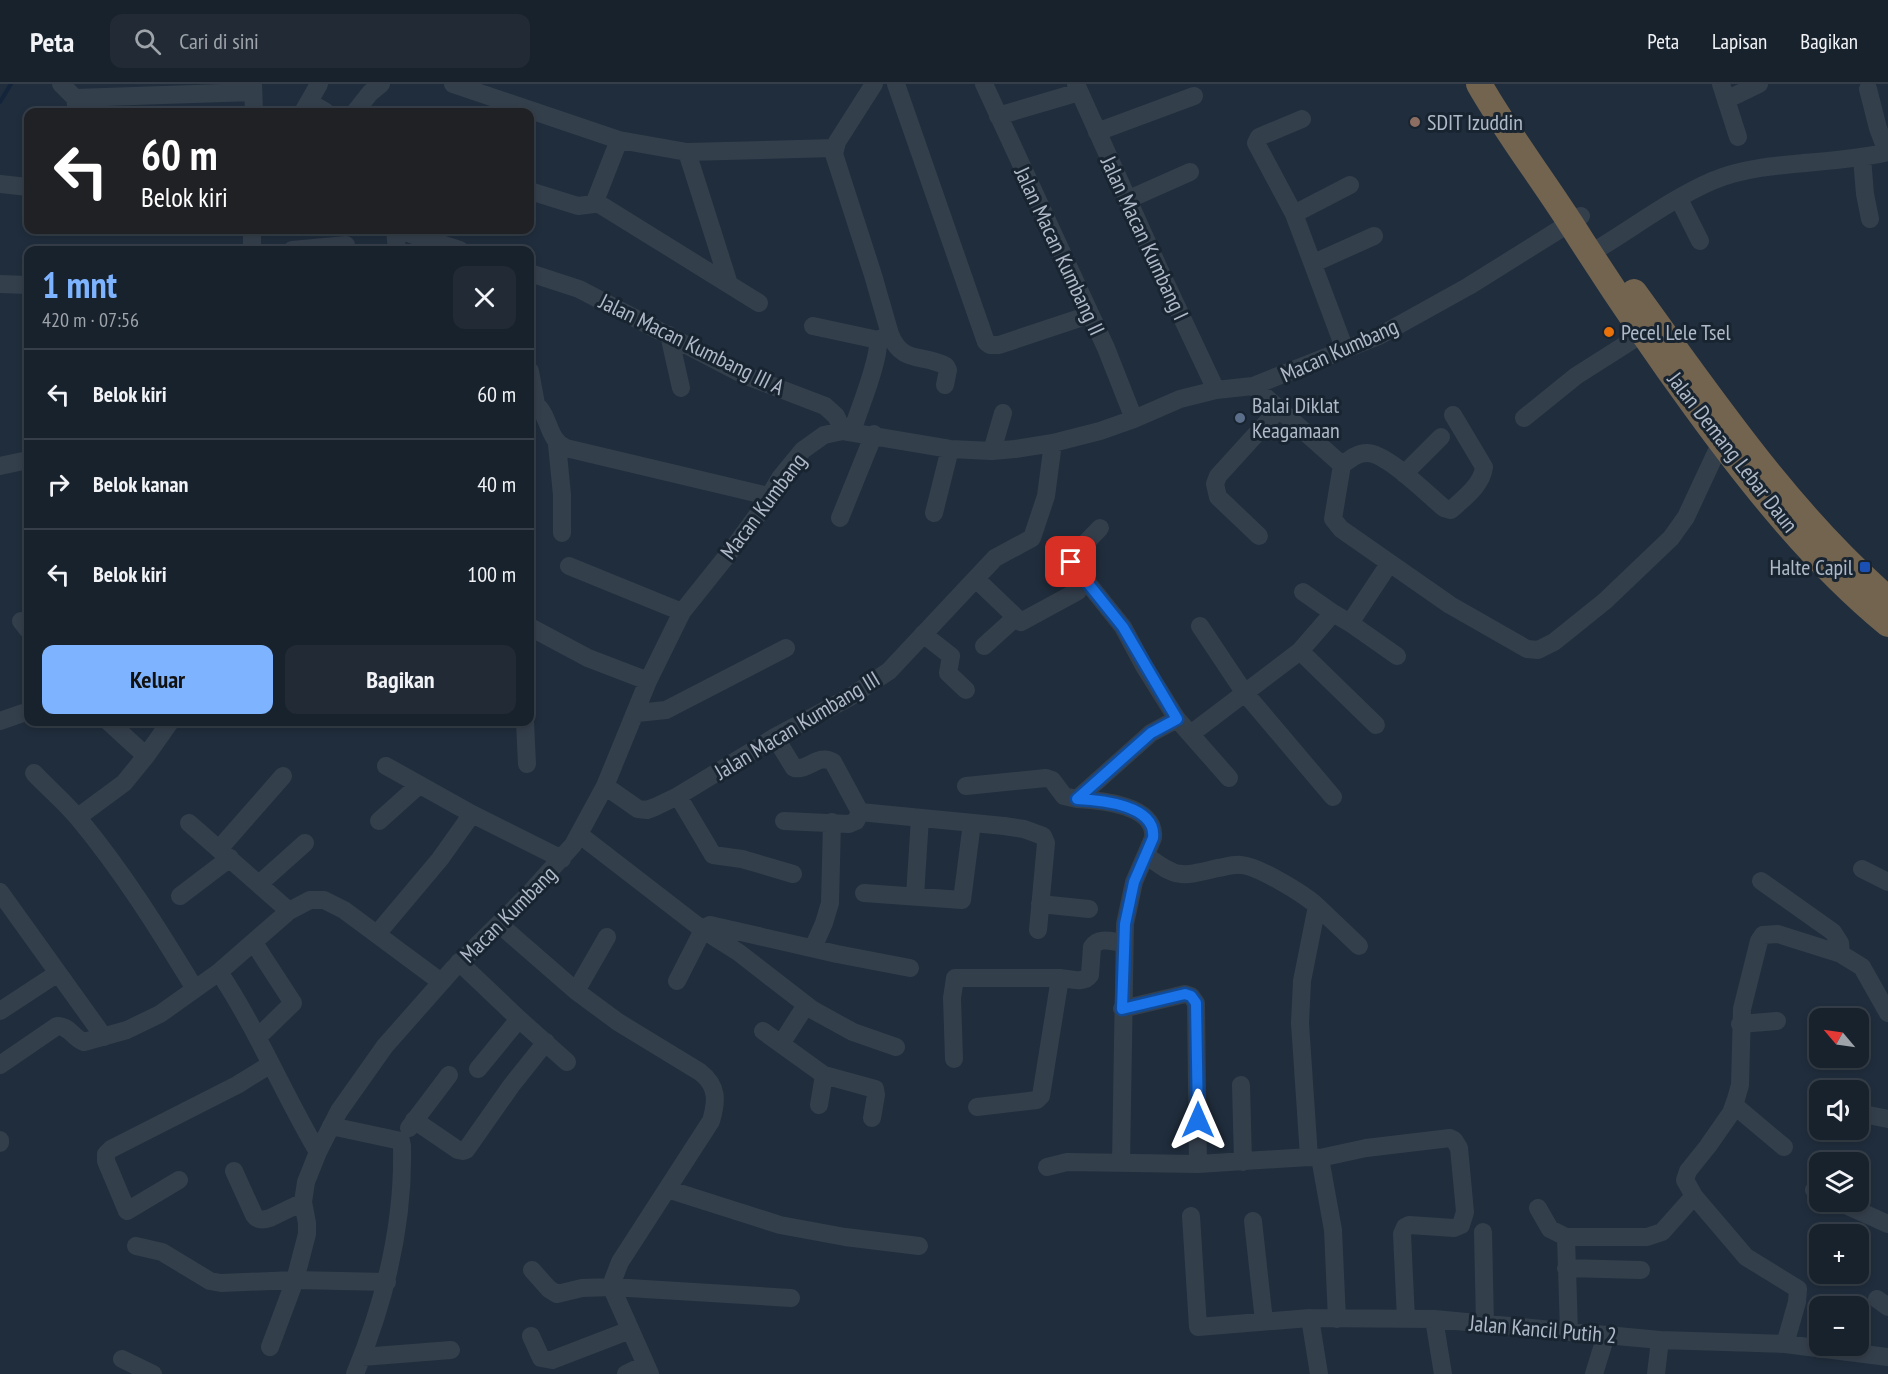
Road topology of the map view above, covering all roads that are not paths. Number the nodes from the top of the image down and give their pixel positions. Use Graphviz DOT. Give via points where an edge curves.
graph roads {
  1 [pos="61,84"];
  2 [pos="319,84"];
  3 [pos="381,84"];
  4 [pos="453,84"];
  5 [pos="874,84"];
  6 [pos="896,84"];
  7 [pos="984,84"];
  8 [pos="1479,84"];
  9 [pos="1498,84"];
  10 [pos="1759,84"];
  11 [pos="253,88"];
  12 [pos="1078,88"];
  13 [pos="1868,89"];
  14 [pos="1724,92"];
  15 [pos="1194,96"];
  16 [pos="76,105"];
  17 [pos="306,107"];
  18 [pos="506,107"];
  19 [pos="254,108"];
  20 [pos="358,108"];
  21 [pos="534,115"];
  22 [pos="998,116"];
  23 [pos="1302,119"];
  24 [pos="1097,132"];
  25 [pos="1738,137"];
  26 [pos="619,140"];
  27 [pos="834,148"];
  28 [pos="687,152"];
  29 [pos="1888,152"];
  30 [pos="1862,158"];
  31 [pos="1190,172"];
  32 [pos="0,184"];
  33 [pos="1350,185"];
  34 [pos="24,187"];
  35 [pos="534,192"];
  36 [pos="1679,199"];
  37 [pos="1127,200"];
  38 [pos="596,202"];
  39 [pos="1294,214"];
  40 [pos="1576,219"];
  41 [pos="1870,219"];
  42 [pos="409,234"];
  43 [pos="1374,237"];
  44 [pos="1700,241"];
  45 [pos="346,245"];
  46 [pos="335,246"];
  47 [pos="447,246"];
  48 [pos="1601,247"];
  49 [pos="1314,263"];
  50 [pos="534,274"];
  51 [pos="0,284"];
  52 [pos="729,284"];
  53 [pos="24,285"];
  54 [pos="759,303"];
  55 [pos="1089,315"];
  56 [pos="813,326"];
  57 [pos="1642,334"];
  58 [pos="669,335"];
  59 [pos="884,337"];
  60 [pos="1345,350"];
  61 [pos="945,385"];
  62 [pos="1253,386"];
  63 [pos="681,388"];
  64 [pos="1216,390"];
  65 [pos="534,403"];
  66 [pos="1278,410"];
  67 [pos="1003,413"];
  68 [pos="1453,415"];
  69 [pos="1524,418"];
  70 [pos="1134,419"];
  71 [pos="848,431"];
  72 [pos="874,434"];
  73 [pos="1727,436"];
  74 [pos="1441,437"];
  75 [pos="1053,442"];
  76 [pos="557,444"];
  77 [pos="950,449"];
  78 [pos="992,451"];
  79 [pos="24,461"];
  80 [pos="1342,465"];
  81 [pos="0,466"];
  82 [pos="1404,474"];
  83 [pos="768,496"];
  84 [pos="934,513"];
  85 [pos="840,518"];
  86 [pos="1100,528"];
  87 [pos="562,533"];
  88 [pos="1259,536"];
  89 [pos="1389,564"];
  90 [pos="569,566"];
  91 [pos="976,579"];
  92 [pos="1078,591"];
  93 [pos="1303,592"];
  94 [pos="1888,599"];
  95 [pos="682,612"];
  96 [pos="1333,613"];
  97 [pos="1015,618"];
  98 [pos="1350,623"];
  99 [pos="1888,624"];
  100 [pos="1200,626"];
  101 [pos="534,629"];
  102 [pos="923,634"];
  103 [pos="984,646"];
  104 [pos="786,648"];
  105 [pos="1300,651"];
  106 [pos="1398,656"];
  107 [pos="648,681"];
  108 [pos="966,690"];
  109 [pos="1244,692"];
  110 [pos="23,713"];
  111 [pos="637,714"];
  112 [pos="1177,719"];
  113 [pos="0,721"];
  114 [pos="1376,725"];
  115 [pos="116,726"];
  116 [pos="167,726"];
  117 [pos="525,726"];
  118 [pos="1192,734"];
  119 [pos="775,737"];
  120 [pos="146,756"];
  121 [pos="527,764"];
  122 [pos="386,766"];
  123 [pos="34,772"];
  124 [pos="283,776"];
  125 [pos="1229,778"];
  126 [pos="418,785"];
  127 [pos="605,786"];
  128 [pos="966,786"];
  129 [pos="678,796"];
  130 [pos="1333,796"];
  131 [pos="1077,799"];
  132 [pos="860,812"];
  133 [pos="472,814"];
  134 [pos="78,817"];
  135 [pos="920,818"];
  136 [pos="784,820"];
  137 [pos="379,821"];
  138 [pos="832,822"];
  139 [pos="189,823"];
  140 [pos="972,824"];
  141 [pos="580,835"];
  142 [pos="305,843"];
  143 [pos="225,853"];
  144 [pos="1146,855"];
  145 [pos="561,859"];
  146 [pos="1862,869"];
  147 [pos="793,874"];
  148 [pos="1761,881"];
  149 [pos="1888,882"];
  150 [pos="259,884"];
  151 [pos="0,892"];
  152 [pos="864,893"];
  153 [pos="180,896"];
  154 [pos="915,897"];
  155 [pos="1040,904"];
  156 [pos="1317,906"];
  157 [pos="1089,909"];
  158 [pos="5,911"];
  159 [pos="289,911"];
  160 [pos="499,924"];
  161 [pos="703,930"];
  162 [pos="1038,930"];
  163 [pos="377,934"];
  164 [pos="607,937"];
  165 [pos="1124,943"];
  166 [pos="254,944"];
  167 [pos="1359,946"];
  168 [pos="813,948"];
  169 [pos="1840,954"];
  170 [pos="459,962"];
  171 [pos="910,968"];
  172 [pos="219,972"];
  173 [pos="58,973"];
  174 [pos="1060,978"];
  175 [pos="677,981"];
  176 [pos="441,982"];
  177 [pos="195,989"];
  178 [pos="576,991"];
  179 [pos="806,1005"];
  180 [pos="1122,1009"];
  181 [pos="0,1011"];
  182 [pos="1888,1012"];
  183 [pos="519,1019"];
  184 [pos="1777,1021"];
  185 [pos="1740,1024"];
  186 [pos="763,1031"];
  187 [pos="258,1037"];
  188 [pos="98,1039"];
  189 [pos="546,1042"];
  190 [pos="781,1044"];
  191 [pos="896,1047"];
  192 [pos="954,1059"];
  193 [pos="567,1062"];
  194 [pos="271,1064"];
  195 [pos="0,1065"];
  196 [pos="478,1069"];
  197 [pos="449,1075"];
  198 [pos="824,1075"];
  199 [pos="1241,1084"];
  200 [pos="1734,1105"];
  201 [pos="819,1106"];
  202 [pos="977,1107"];
  203 [pos="1869,1115"];
  204 [pos="872,1118"];
  205 [pos="1888,1119"];
  206 [pos="414,1120"];
  207 [pos="331,1126"];
  208 [pos="401,1141"];
  209 [pos="1784,1147"];
  210 [pos="318,1152"];
  211 [pos="1315,1157"];
  212 [pos="1243,1162"];
  213 [pos="1121,1163"];
  214 [pos="1198,1164"];
  215 [pos="1047,1167"];
  216 [pos="234,1171"];
  217 [pos="179,1180"];
  218 [pos="667,1189"];
  219 [pos="1694,1196"];
  220 [pos="303,1202"];
  221 [pos="1538,1208"];
  222 [pos="1861,1212"];
  223 [pos="1191,1216"];
  224 [pos="1254,1221"];
  225 [pos="1888,1224"];
  226 [pos="1483,1232"];
  227 [pos="1566,1237"];
  228 [pos="136,1246"];
  229 [pos="919,1246"];
  230 [pos="1566,1268"];
  231 [pos="532,1270"];
  232 [pos="1641,1270"];
  233 [pos="296,1280"];
  234 [pos="387,1282"];
  235 [pos="612,1287"];
  236 [pos="791,1298"];
  237 [pos="1310,1318"];
  238 [pos="1336,1319"];
  239 [pos="1406,1319"];
  240 [pos="1434,1319"];
  241 [pos="1264,1321"];
  242 [pos="1485,1324"];
  243 [pos="630,1330"];
  244 [pos="1569,1332"];
  245 [pos="531,1335"];
  246 [pos="1606,1335"];
  247 [pos="1660,1341"];
  248 [pos="1785,1344"];
  249 [pos="270,1347"];
  250 [pos="451,1350"];
  251 [pos="362,1357"];
  252 [pos="122,1359"];
  253 [pos="1885,1362"];
  254 [pos="647,1369"];
  255 [pos="153,1374"];
  256 [pos="355,1374"];
  257 [pos="626,1374"];
  258 [pos="1318,1374"];
  259 [pos="1443,1374"];
  260 [pos="1594,1374"];
  261 [pos="1656,1374"];
  1 -- 16 [label="street"];
  2 -- 17 [label="street"];
  3 -- 20 [label="street"];
  4 -- 18 [label="street"];
  5 -- 27 [label="street"];
  6 -- 55 [label="street" via="986,342 999,345"];
  7 -- 22 [label="street, Jalan Macan Kumbang II"];
  8 -- 40 [label="highway, Jalan Demang Lebar Daun" via="1502,124"];
  9 -- 40 [label="highway, Jalan Demang Lebar Daun"];
  10 -- 14 [label="street"];
  11 -- 16 [label="street"];
  11 -- 19 [label="street"];
  12 -- 22 [label="street"];
  12 -- 24 [label="street, Jalan Macan Kumbang I"];
  13 -- 29 [label="street"];
  14 -- 25 [label="street"];
  15 -- 24 [label="street"];
  21 -- 26 [label="street"];
  22 -- 55 [label="street, Jalan Macan Kumbang II"];
  23 -- 39 [label="street" via="1256,140"];
  24 -- 37 [label="street, Jalan Macan Kumbang I"];
  26 -- 28 [label="street"];
  26 -- 38 [label="street"];
  27 -- 28 [label="street"];
  27 -- 59 [label="street" via="873,275"];
  28 -- 52 [label="street"];
  29 -- 30 [label="street"];
  30 -- 36 [label="street" via="1756,170 1712,181"];
  30 -- 41 [label="street"];
  31 -- 37 [label="street"];
  32 -- 34 [label="street"];
  33 -- 39 [label="street"];
  35 -- 38 [label="street" via="582,207"];
  36 -- 44 [label="street"];
  36 -- 48 [label="street"];
  37 -- 64 [label="street, Jalan Macan Kumbang I"];
  38 -- 52 [label="street"];
  39 -- 49 [label="street"];
  40 -- 48 [label="highway, Jalan Demang Lebar Daun"];
  40 -- 57 [label="highway, Jalan Demang Lebar Daun"];
  40 -- 60 [label="street, Macan Kumbang" via="1469,286 1379,336"];
  42 -- 47 [label="street"];
  43 -- 49 [label="street"];
  45 -- 46 [label="street"];
  48 -- 73 [label="highway, Jalan Demang Lebar Daun"];
  49 -- 60 [label="street"];
  50 -- 58 [label="street, Jalan Macan Kumbang III A" via="579,289"];
  51 -- 53 [label="street"];
  52 -- 54 [label="street"];
  55 -- 70 [label="street, Jalan Macan Kumbang II"];
  56 -- 59 [label="street"];
  57 -- 69 [label="street" via="1576,375"];
  57 -- 73 [label="highway, Jalan Demang Lebar Daun"];
  58 -- 63 [label="street"];
  58 -- 71 [label="street, Jalan Macan Kumbang III A" via="744,375 825,406"];
  59 -- 61 [label="street" via="905,355 946,366"];
  59 -- 71 [label="street"];
  60 -- 62 [label="street, Macan Kumbang"];
  62 -- 64 [label="street, Macan Kumbang"];
  62 -- 66 [label="street"];
  64 -- 70 [label="street, Macan Kumbang" via="1180,399"];
  65 -- 76 [label="street" via="543,411"];
  66 -- 80 [label="street"];
  66 -- 88 [label="street" via="1215,484 1218,497"];
  67 -- 78 [label="street"];
  68 -- 82 [label="street" via="1484,467 1483,475 1470,492 1451,510"];
  70 -- 75 [label="street, Macan Kumbang"];
  71 -- 72 [label="street, Macan Kumbang"];
  71 -- 83 [label="street, Macan Kumbang" via="824,435 803,450"];
  72 -- 77 [label="street, Macan Kumbang"];
  72 -- 85 [label="street"];
  73 -- 89 [label="street" via="1686,517 1671,538 1605,601 1538,650 1527,649 1447,610"];
  73 -- 94 [label="highway, Jalan Demang Lebar Daun"];
  73 -- 99 [label="highway, Jalan Demang Lebar Daun" via="1785,522 1859,601"];
  74 -- 82 [label="street"];
  75 -- 78 [label="street, Macan Kumbang"];
  75 -- 91 [label="street, Jalan Macan Kumbang III" via="1046,496 1034,535 995,558"];
  76 -- 83 [label="street"];
  76 -- 87 [label="street"];
  77 -- 78 [label="street, Macan Kumbang"];
  77 -- 84 [label="street"];
  79 -- 81 [label="street"];
  80 -- 82 [label="street" via="1356,455 1369,453"];
  80 -- 89 [label="street" via="1333,519"];
  83 -- 95 [label="street, Macan Kumbang" via="734,547"];
  86 -- 112 [label="street" via="1072,556 1071,562 1123,627"];
  89 -- 98 [label="street"];
  90 -- 95 [label="street"];
  91 -- 97 [label="street"];
  91 -- 102 [label="street, Jalan Macan Kumbang III"];
  92 -- 97 [label="street" via="1024,621"];
  93 -- 96 [label="street"];
  95 -- 107 [label="street, Macan Kumbang"];
  96 -- 98 [label="street"];
  96 -- 105 [label="street"];
  97 -- 103 [label="street"];
  98 -- 106 [label="street"];
  100 -- 109 [label="street"];
  101 -- 107 [label="street" via="588,658"];
  102 -- 108 [label="street" via="950,655 948,673"];
  102 -- 119 [label="street, Jalan Macan Kumbang III" via="872,683"];
  104 -- 111 [label="street" via="666,710"];
  105 -- 109 [label="street"];
  105 -- 114 [label="street"];
  107 -- 111 [label="street, Macan Kumbang"];
  109 -- 118 [label="street"];
  109 -- 130 [label="street"];
  110 -- 113 [label="street"];
  111 -- 127 [label="street, Macan Kumbang"];
  112 -- 118 [label="street"];
  112 -- 131 [label="street" via="1151,733"];
  115 -- 120 [label="street"];
  116 -- 120 [label="street"];
  117 -- 121 [label="street"];
  118 -- 125 [label="street"];
  119 -- 129 [label="street, Jalan Macan Kumbang III"];
  119 -- 132 [label="street" via="794,768 820,759 833,762"];
  120 -- 134 [label="street" via="124,783"];
  122 -- 126 [label="street"];
  123 -- 134 [label="street"];
  124 -- 143 [label="street"];
  126 -- 133 [label="street"];
  126 -- 137 [label="street"];
  127 -- 129 [label="street, Jalan Macan Kumbang III" via="642,810"];
  127 -- 141 [label="street, Macan Kumbang"];
  128 -- 131 [label="street" via="1046,778 1064,796"];
  129 -- 147 [label="street" via="713,855"];
  131 -- 144 [label="street" via="1107,800 1150,821 1154,830"];
  132 -- 135 [label="street"];
  132 -- 138 [label="street" via="853,823"];
  133 -- 145 [label="street"];
  133 -- 163 [label="street"];
  134 -- 177 [label="street" via="148,912"];
  135 -- 140 [label="street"];
  135 -- 154 [label="street"];
  136 -- 138 [label="street"];
  138 -- 168 [label="street" via="830,903"];
  139 -- 143 [label="street"];
  140 -- 154 [label="street" via="962,900"];
  140 -- 155 [label="street" via="1024,829 1043,836 1046,843"];
  141 -- 145 [label="street, Macan Kumbang"];
  141 -- 161 [label="street"];
  142 -- 150 [label="street"];
  143 -- 150 [label="street"];
  143 -- 153 [label="street"];
  144 -- 156 [label="street" via="1166,870 1186,875 1233,865 1252,867"];
  144 -- 165 [label="street" via="1134,882"];
  145 -- 160 [label="street, Macan Kumbang"];
  146 -- 149 [label="street"];
  148 -- 169 [label="street" via="1833,932 1840,943"];
  150 -- 159 [label="street"];
  151 -- 158 [label="street"];
  152 -- 154 [label="street"];
  155 -- 157 [label="street"];
  155 -- 162 [label="street"];
  156 -- 167 [label="street"];
  156 -- 211 [label="street" via="1302,981 1300,1023"];
  158 -- 173 [label="street"];
  159 -- 163 [label="street" via="310,900 324,900"];
  159 -- 166 [label="street"];
  160 -- 170 [label="street, Macan Kumbang"];
  160 -- 178 [label="street"];
  161 -- 168 [label="street" via="713,925"];
  161 -- 175 [label="street"];
  161 -- 179 [label="street"];
  163 -- 176 [label="street"];
  164 -- 178 [label="street"];
  165 -- 174 [label="street" via="1099,940 1092,947 1088,979"];
  165 -- 180 [label="street"];
  166 -- 172 [label="street"];
  166 -- 187 [label="street" via="293,1003"];
  168 -- 171 [label="street"];
  169 -- 182 [label="street" via="1862,967"];
  169 -- 185 [label="street" via="1778,934 1763,935"];
  170 -- 176 [label="street, Macan Kumbang"];
  170 -- 183 [label="street"];
  172 -- 177 [label="street"];
  172 -- 187 [label="street"];
  173 -- 181 [label="street"];
  173 -- 188 [label="street"];
  174 -- 192 [label="street" via="955,978"];
  174 -- 202 [label="street" via="1041,1096 1037,1100"];
  176 -- 207 [label="street, Macan Kumbang" via="385,1046"];
  177 -- 188 [label="street" via="146,1023"];
  178 -- 218 [label="street" via="700,1072 713,1087 716,1097 711,1121"];
  179 -- 190 [label="street"];
  179 -- 191 [label="street" via="833,1023"];
  180 -- 213 [label="street"];
  180 -- 214 [label="street" via="1185,994 1196,1003"];
  183 -- 189 [label="street"];
  183 -- 196 [label="street"];
  184 -- 185 [label="street"];
  185 -- 200 [label="street" via="1740,1085"];
  186 -- 190 [label="street"];
  187 -- 194 [label="street"];
  188 -- 195 [label="street" via="82,1041 65,1027 57,1026"];
  189 -- 193 [label="street"];
  189 -- 206 [label="street" via="466,1150 458,1150"];
  190 -- 198 [label="street"];
  194 -- 210 [label="street"];
  194 -- 217 [label="street" via="106,1154 127,1211"];
  197 -- 206 [label="street"];
  198 -- 201 [label="street"];
  198 -- 204 [label="street" via="875,1089"];
  199 -- 212 [label="street"];
  200 -- 209 [label="street"];
  200 -- 219 [label="street" via="1688,1171 1685,1180"];
  203 -- 205 [label="street"];
  206 -- 208 [label="street"];
  207 -- 208 [label="street"];
  207 -- 210 [label="street, Macan Kumbang"];
  208 -- 234 [label="street" via="402,1191"];
  210 -- 220 [label="street, Macan Kumbang"];
  211 -- 212 [label="street"];
  211 -- 238 [label="street" via="1333,1230"];
  211 -- 239 [label="street" via="1450,1138 1459,1148 1465,1212 1461,1225 1409,1225 1402,1234"];
  212 -- 214 [label="street"];
  213 -- 214 [label="street"];
  213 -- 215 [label="street" via="1067,1162"];
  216 -- 220 [label="street" via="258,1219 270,1218"];
  218 -- 229 [label="street" via="780,1225"];
  218 -- 235 [label="street" via="620,1262"];
  219 -- 227 [label="street" via="1662,1232 1647,1238"];
  219 -- 248 [label="street" via="1746,1257 1798,1289"];
  220 -- 233 [label="street, Macan Kumbang" via="307,1234"];
  221 -- 227 [label="street" via="1550,1229"];
  222 -- 225 [label="street"];
  223 -- 241 [label="street, Jalan Kancil Putih 2" via="1198,1328"];
  224 -- 241 [label="street"];
  226 -- 242 [label="street"];
  227 -- 230 [label="street"];
  228 -- 233 [label="street" via="162,1252 215,1282"];
  230 -- 232 [label="street"];
  230 -- 244 [label="street"];
  231 -- 235 [label="street" via="557,1294"];
  233 -- 234 [label="street"];
  233 -- 249 [label="street, Macan Kumbang"];
  234 -- 251 [label="street"];
  235 -- 236 [label="street"];
  235 -- 243 [label="street"];
  237 -- 238 [label="street, Jalan Kancil Putih 2"];
  237 -- 241 [label="street, Jalan Kancil Putih 2"];
  237 -- 258 [label="street"];
  238 -- 239 [label="street, Jalan Kancil Putih 2"];
  239 -- 240 [label="street, Jalan Kancil Putih 2"];
  240 -- 242 [label="street, Jalan Kancil Putih 2"];
  240 -- 259 [label="street"];
  242 -- 244 [label="street, Jalan Kancil Putih 2"];
  243 -- 245 [label="street" via="552,1360 541,1358"];
  243 -- 254 [label="street"];
  244 -- 246 [label="street, Jalan Kancil Putih 2"];
  246 -- 247 [label="street, Jalan Kancil Putih 2"];
  246 -- 260 [label="street"];
  247 -- 248 [label="street, Jalan Kancil Putih 2"];
  247 -- 261 [label="street"];
  248 -- 253 [label="street, Jalan Kancil Putih 2"];
  250 -- 251 [label="street"];
  251 -- 256 [label="street"];
  252 -- 255 [label="street"];
  254 -- 257 [label="street"];
}
